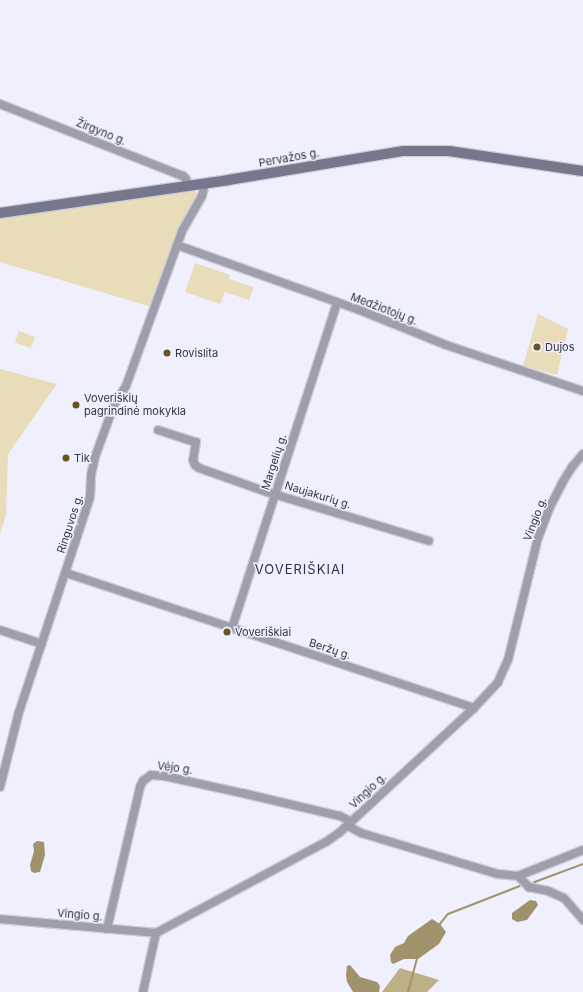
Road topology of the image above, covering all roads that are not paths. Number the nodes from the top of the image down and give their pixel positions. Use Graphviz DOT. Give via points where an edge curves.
graph roads {
  1 [pos="0,104"];
  2 [pos="583,171"];
  3 [pos="205,184"];
  4 [pos="188,186"];
  5 [pos="0,213"];
  6 [pos="177,245"];
  7 [pos="337,303"];
  8 [pos="583,391"];
  9 [pos="158,430"];
  10 [pos="583,454"];
  11 [pos="276,493"];
  12 [pos="429,541"];
  13 [pos="66,573"];
  14 [pos="232,628"];
  15 [pos="0,630"];
  16 [pos="42,644"];
  17 [pos="474,708"];
  18 [pos="0,787"];
  19 [pos="350,824"];
  20 [pos="583,850"];
  21 [pos="518,876"];
  22 [pos="0,919"];
  23 [pos="583,920"];
  24 [pos="107,929"];
  25 [pos="156,932"];
  26 [pos="143,992"];
  1 -- 4 [label="street, Žirgyno g." via="183,176"];
  2 -- 3 [label="main road, Pervažos g." via="425,149"];
  3 -- 4 [label="main road, Pervažos g."];
  3 -- 6 [label="street, Ringuvos g." via="206,188"];
  4 -- 5 [label="main road, Pervažos g."];
  6 -- 7 [label="street, Medžiotojų g."];
  6 -- 13 [label="street, Ringuvos g." via="126,386 114,405 95,457 90,475 90,497"];
  7 -- 8 [label="street, Medžiotojų g." via="446,345"];
  7 -- 11 [label="street, Margelių g."];
  9 -- 11 [label="street, Naujakurių g." via="196,442 193,460 194,465 199,468"];
  10 -- 17 [label="street, Vingio g." via="562,483 538,538 508,660 498,682"];
  11 -- 12 [label="street, Naujakurių g."];
  11 -- 14 [label="street, Margelių g."];
  13 -- 14 [label="street, Beržų g."];
  13 -- 16 [label="street, Ringuvos g."];
  14 -- 17 [label="street, Beržų g."];
  15 -- 16 [label="street"];
  16 -- 18 [label="street, Ringuvos g." via="17,719"];
  17 -- 19 [label="street, Vingio g."];
  19 -- 21 [label="street" via="361,833 498,874"];
  19 -- 24 [label="street, Vėjo g." via="340,816 236,791 152,775 140,787"];
  19 -- 25 [label="street, Vingio g." via="326,842"];
  20 -- 21 [label="street"];
  21 -- 23 [label="street" via="528,887 564,898"];
  22 -- 24 [label="street, Vingio g."];
  24 -- 25 [label="street, Vingio g."];
  25 -- 26 [label="street"];
}
